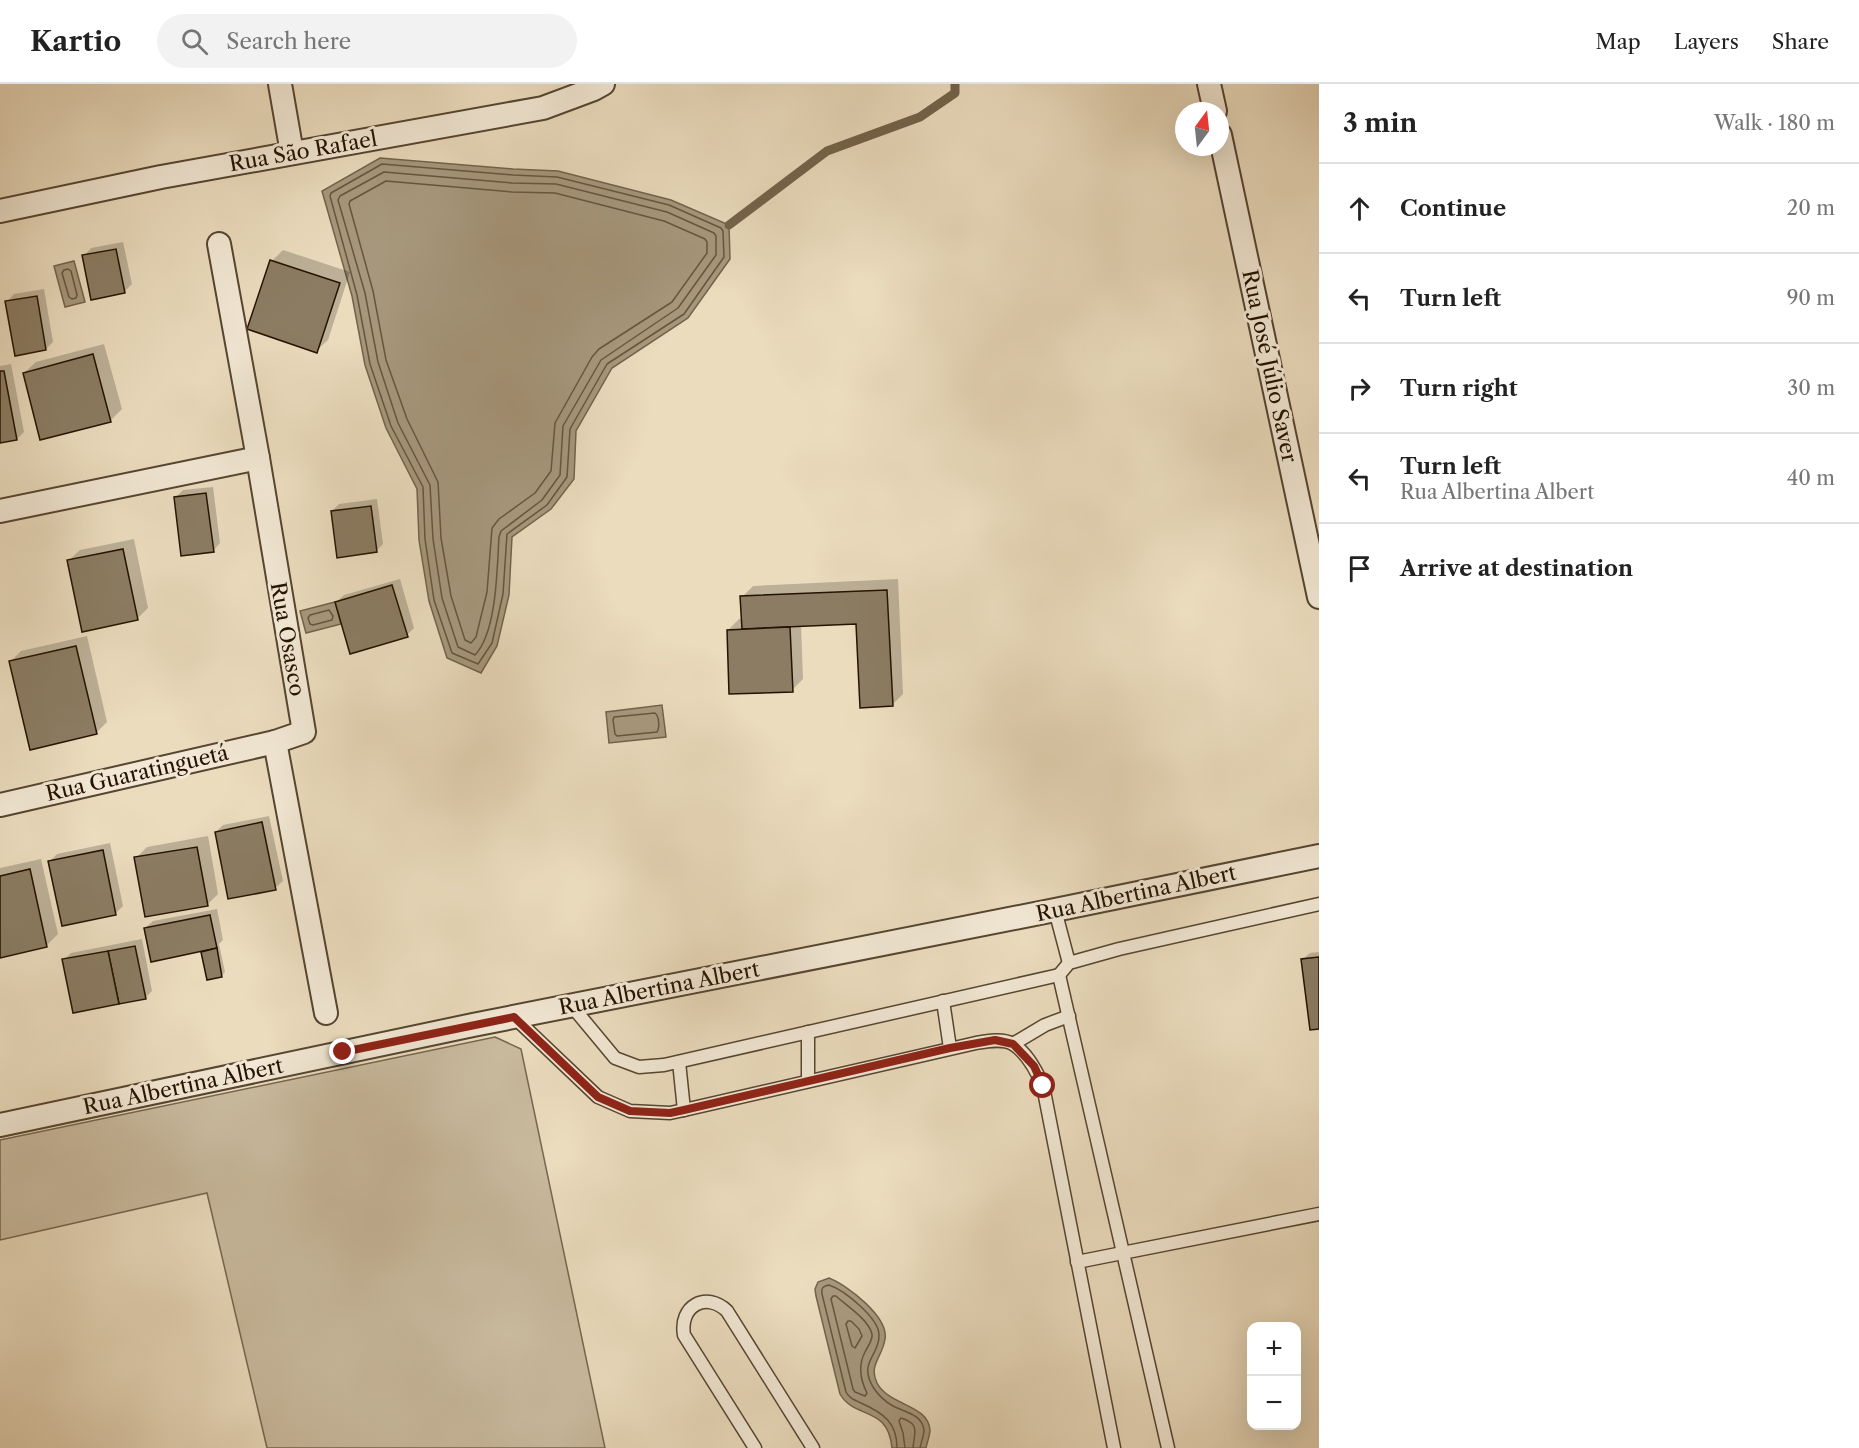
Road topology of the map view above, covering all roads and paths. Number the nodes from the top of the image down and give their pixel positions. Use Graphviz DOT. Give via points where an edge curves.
graph roads {
  1 [pos="280,84"];
  2 [pos="603,84"];
  3 [pos="1209,84"];
  4 [pos="1213,102"];
  5 [pos="292,153"];
  6 [pos="1224,156"];
  7 [pos="0,212"];
  8 [pos="219,244"];
  9 [pos="258,458"];
  10 [pos="0,511"];
  11 [pos="1319,597"];
  12 [pos="275,742"];
  13 [pos="0,805"];
  14 [pos="1319,856"];
  15 [pos="1319,904"];
  16 [pos="1055,910"];
  17 [pos="1069,963"];
  18 [pos="1059,975"];
  19 [pos="943,1001"];
  20 [pos="571,1005"];
  21 [pos="326,1013"];
  22 [pos="514,1017"];
  23 [pos="1069,1017"];
  24 [pos="808,1032"];
  25 [pos="1013,1044"];
  26 [pos="950,1048"];
  27 [pos="679,1062"];
  28 [pos="808,1081"];
  29 [pos="684,1110"];
  30 [pos="0,1125"];
  31 [pos="1319,1214"];
  32 [pos="1123,1253"];
  33 [pos="1077,1263"];
  34 [pos="755,1448"];
  35 [pos="813,1448"];
  36 [pos="1114,1448"];
  37 [pos="1168,1448"];
  1 -- 5 [label="street"];
  2 -- 5 [label="street, Rua São Rafael" via="543,108"];
  3 -- 4 [label="street"];
  5 -- 7 [label="street, Rua São Rafael"];
  6 -- 11 [label="street, Rua José Júlio Saver"];
  8 -- 9 [label="street, Rua Osasco"];
  9 -- 10 [label="street"];
  9 -- 12 [label="street, Rua Osasco" via="304,732"];
  12 -- 13 [label="street, Rua Guaratinguetá"];
  12 -- 21 [label="street"];
  14 -- 16 [label="street, Rua Albertina Albert"];
  15 -- 17 [label="lane"];
  16 -- 17 [label="lane"];
  16 -- 20 [label="street, Rua Albertina Albert"];
  17 -- 18 [label="lane"];
  18 -- 19 [label="lane"];
  18 -- 23 [label="lane"];
  19 -- 24 [label="lane"];
  19 -- 26 [label="lane"];
  20 -- 22 [label="street, Rua Albertina Albert"];
  20 -- 27 [label="lane" via="615,1058 639,1067"];
  22 -- 29 [label="lane" via="598,1097 630,1111"];
  22 -- 30 [label="street, Rua Albertina Albert"];
  23 -- 25 [label="lane" via="1045,1025"];
  23 -- 32 [label="lane"];
  24 -- 27 [label="lane"];
  24 -- 28 [label="lane"];
  25 -- 26 [label="lane" via="995,1040"];
  25 -- 33 [label="lane" via="1034,1066 1043,1086"];
  26 -- 28 [label="lane"];
  27 -- 29 [label="lane"];
  28 -- 29 [label="lane"];
  31 -- 32 [label="lane"];
  32 -- 33 [label="lane"];
  32 -- 37 [label="lane"];
  33 -- 36 [label="lane"];
  34 -- 35 [label="lane" via="684,1335 684,1318 701,1303 715,1303 727,1311"];
}
